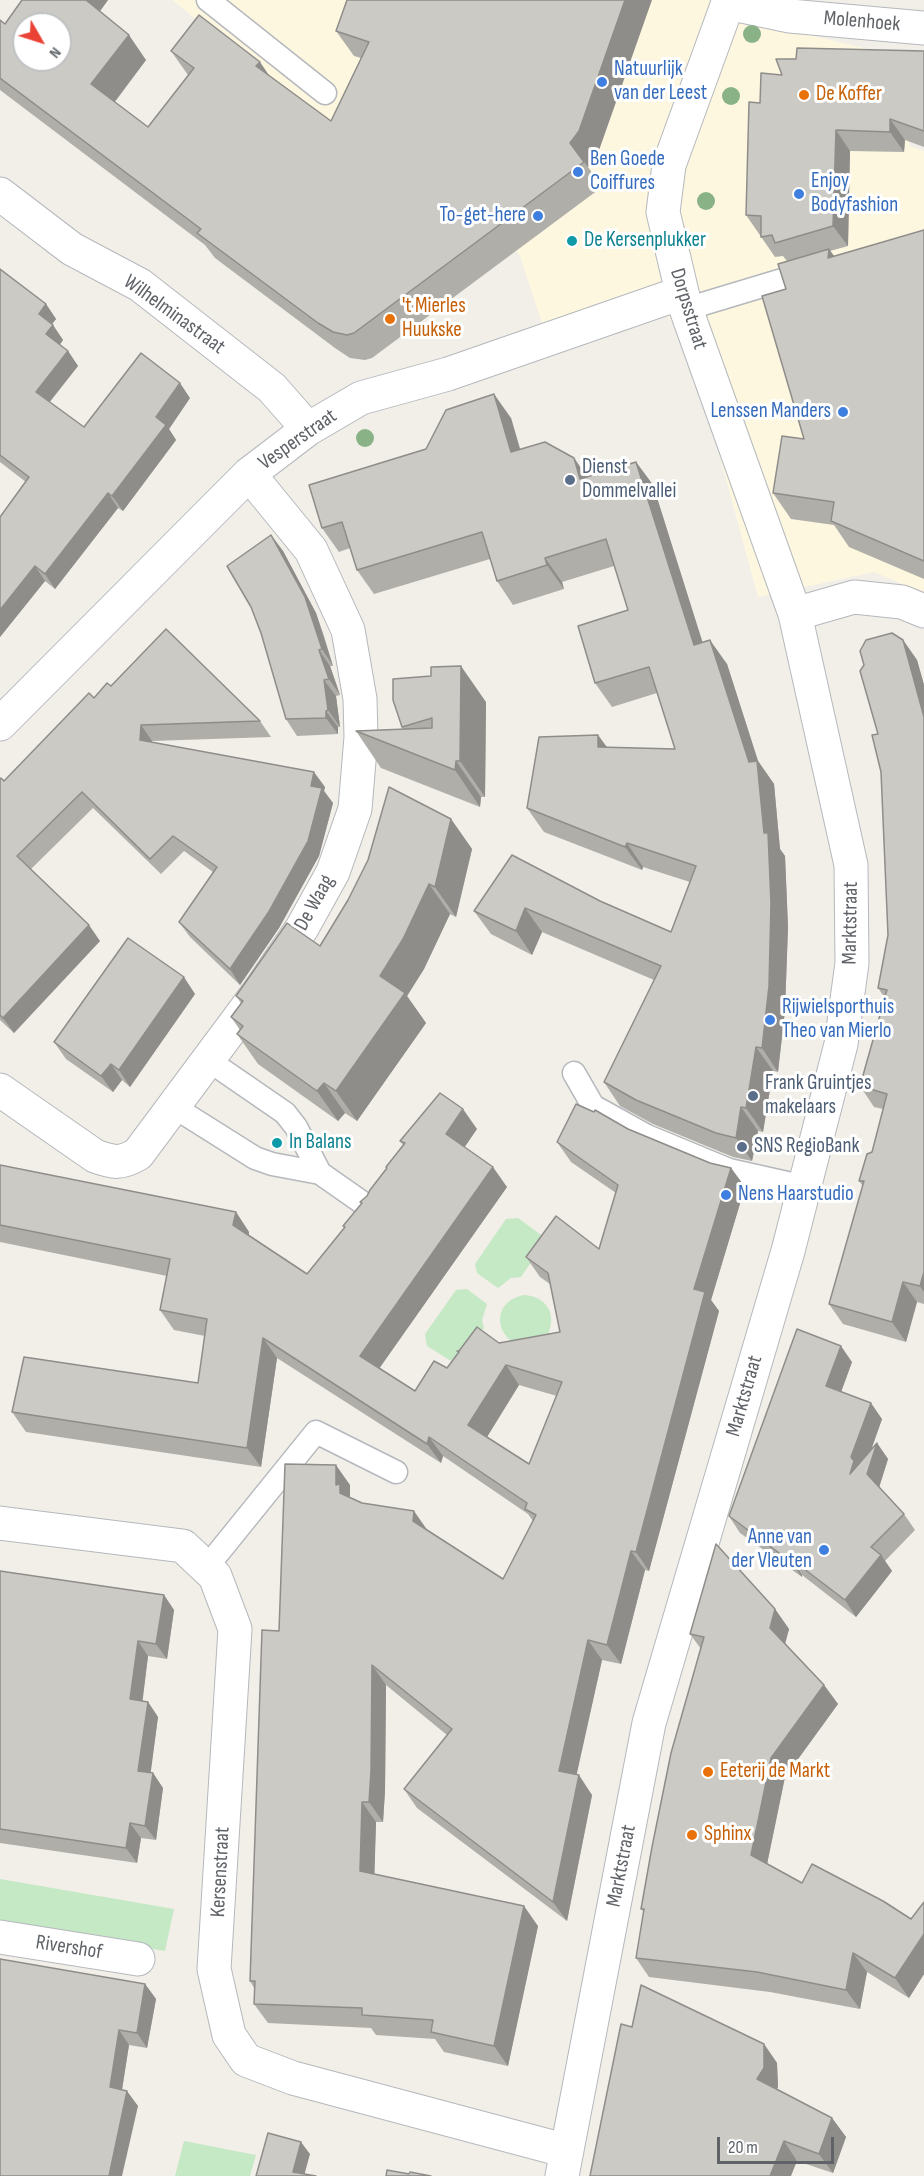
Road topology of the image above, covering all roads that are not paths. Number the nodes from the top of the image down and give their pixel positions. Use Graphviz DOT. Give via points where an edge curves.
graph roads {
  1 [pos="208,0"];
  2 [pos="729,2"];
  3 [pos="924,28"];
  4 [pos="325,93"];
  5 [pos="0,194"];
  6 [pos="837,263"];
  7 [pos="683,301"];
  8 [pos="308,429"];
  9 [pos="249,474"];
  10 [pos="924,611"];
  11 [pos="795,614"];
  12 [pos="0,724"];
  13 [pos="208,1060"];
  14 [pos="574,1073"];
  15 [pos="0,1090"];
  16 [pos="174,1107"];
  17 [pos="320,1173"];
  18 [pos="805,1187"];
  19 [pos="370,1208"];
  20 [pos="396,1472"];
  21 [pos="0,1523"];
  22 [pos="206,1568"];
  23 [pos="0,1937"];
  24 [pos="138,1959"];
  25 [pos="565,2163"];
  1 -- 4 [label="lane"];
  2 -- 3 [label="street, Molenhoek" via="790,16"];
  2 -- 7 [label="street, Dorpsstraat" via="669,165 663,212"];
  5 -- 8 [label="street, Wilhelminastraat" via="72,249 140,285 272,388"];
  6 -- 7 [label="lane"];
  7 -- 8 [label="street, Vesperstraat" via="361,398"];
  7 -- 11 [label="street, Dorpsstraat"];
  8 -- 9 [label="street, Vesperstraat"];
  9 -- 12 [label="street, Vesperstraat"];
  9 -- 13 [label="street, De Waag" via="311,550 348,630 360,699 361,737 355,809 333,872 302,928"];
  10 -- 11 [label="street" via="902,602 854,597"];
  11 -- 18 [label="street, Marktstraat" via="851,866 852,963 841,1044"];
  13 -- 16 [label="street, De Waag"];
  13 -- 17 [label="lane" via="285,1113"];
  14 -- 18 [label="lane" via="593,1106 647,1136 729,1170"];
  15 -- 16 [label="street, De Waag" via="95,1156 112,1162 126,1161 138,1154"];
  16 -- 17 [label="lane" via="255,1158"];
  17 -- 19 [label="lane"];
  18 -- 25 [label="street, Marktstraat" via="649,1723"];
  20 -- 22 [label="lane" via="316,1432"];
  21 -- 22 [label="street, Kersenstraat" via="183,1546"];
  22 -- 25 [label="street, Kersenstraat" via="214,1576 235,1629 214,1969 229,2034 246,2060"];
  23 -- 24 [label="street, Rivershof"];
}
